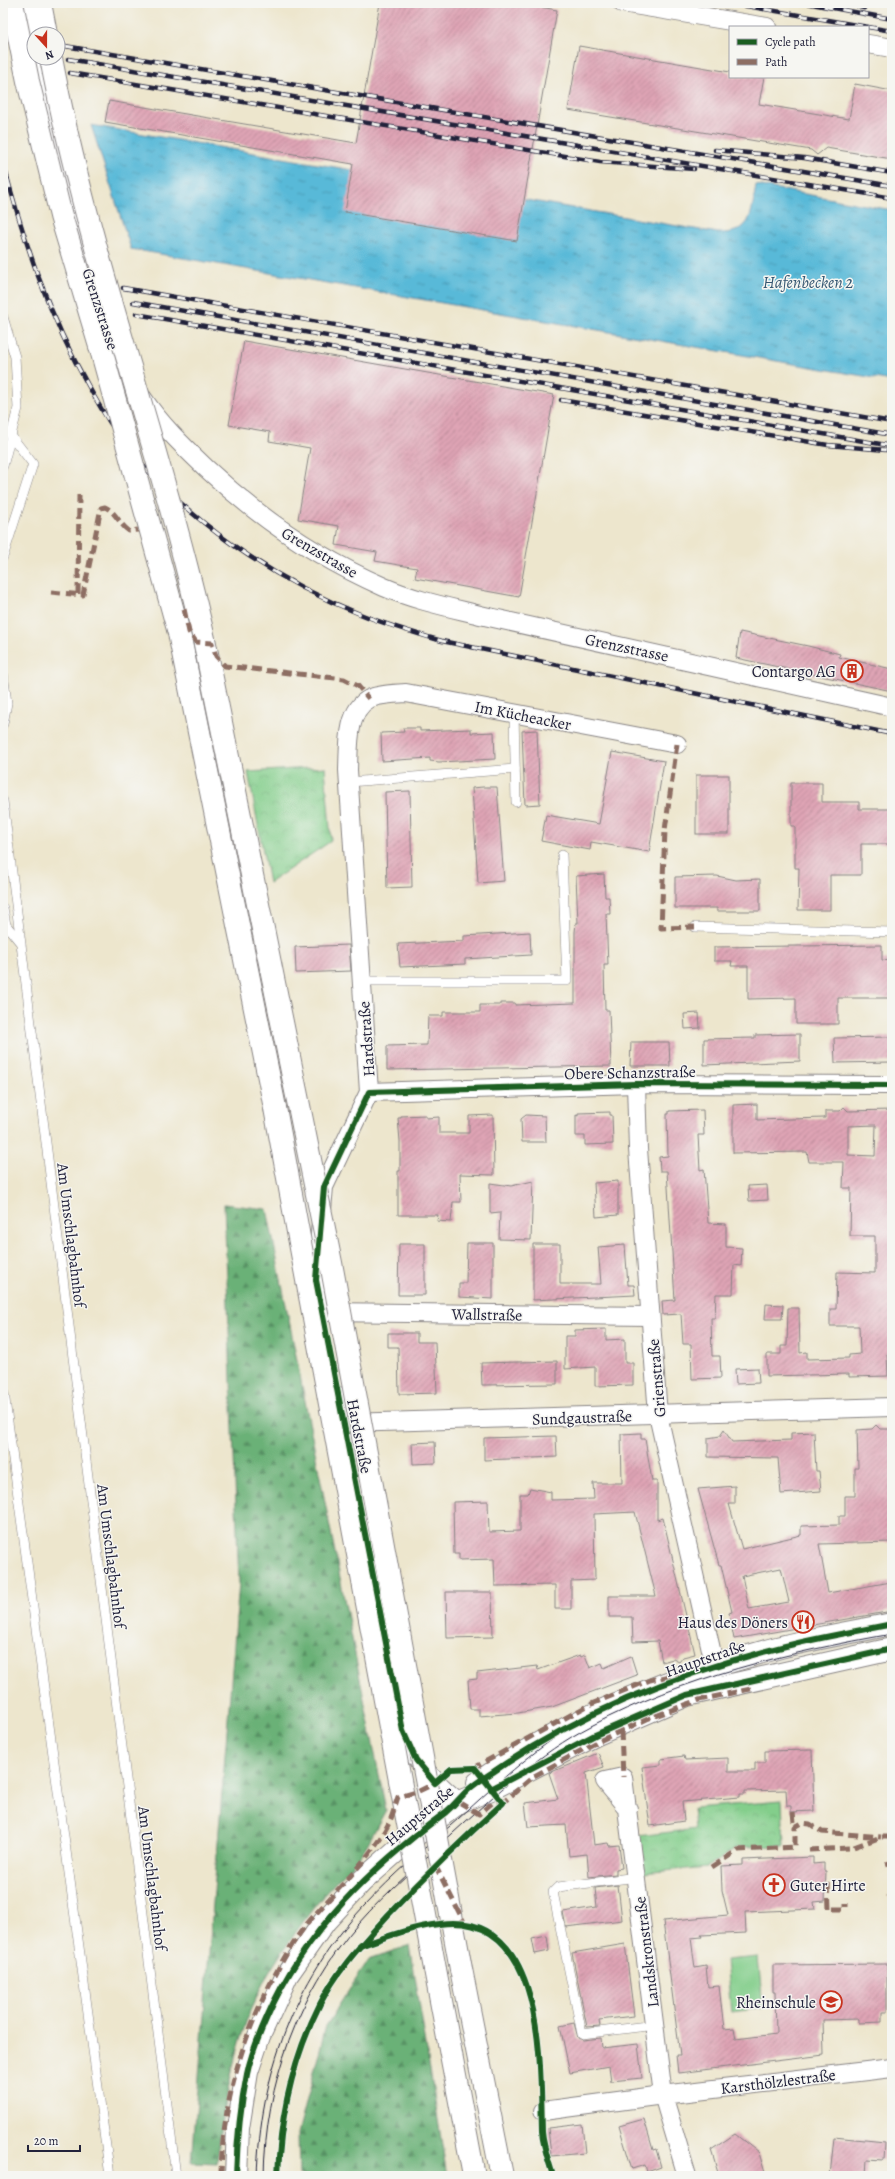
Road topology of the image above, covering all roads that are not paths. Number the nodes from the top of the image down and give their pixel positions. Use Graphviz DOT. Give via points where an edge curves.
graph roads {
  1 [pos="12,3"];
  2 [pos="28,3"];
  3 [pos="40,3"];
  4 [pos="622,3"];
  5 [pos="32,26"];
  6 [pos="44,26"];
  7 [pos="760,26"];
  8 [pos="869,44"];
  9 [pos="892,48"];
  10 [pos="40,66"];
  11 [pos="53,66"];
  12 [pos="3,317"];
  13 [pos="3,430"];
  14 [pos="12,437"];
  15 [pos="3,466"];
  16 [pos="3,556"];
  17 [pos="3,673"];
  18 [pos="369,699"];
  19 [pos="892,707"];
  20 [pos="514,714"];
  21 [pos="3,724"];
  22 [pos="677,744"];
  23 [pos="515,769"];
  24 [pos="349,782"];
  25 [pos="3,801"];
  26 [pos="516,802"];
  27 [pos="562,855"];
  28 [pos="3,908"];
  29 [pos="695,927"];
  30 [pos="892,932"];
  31 [pos="19,941"];
  32 [pos="362,981"];
  33 [pos="636,1084"];
  34 [pos="892,1085"];
  35 [pos="369,1092"];
  36 [pos="323,1312"];
  37 [pos="650,1316"];
  38 [pos="3,1385"];
  39 [pos="892,1407"];
  40 [pos="658,1415"];
  41 [pos="344,1423"];
  42 [pos="892,1624"];
  43 [pos="892,1649"];
  44 [pos="715,1667"];
  45 [pos="459,1802"];
  46 [pos="628,1809"];
  47 [pos="637,1877"];
  48 [pos="655,2025"];
  49 [pos="892,2068"];
  50 [pos="663,2095"];
  51 [pos="543,2111"];
  52 [pos="471,2169"];
  53 [pos="110,2176"];
  54 [pos="176,2176"];
  55 [pos="236,2176"];
  56 [pos="502,2176"];
  57 [pos="687,2176"];
  1 -- 52 [label="main road, bridge" via="61,216 102,353 179,633 275,1108 353,1534 397,1753"];
  2 -- 5 [label="street"];
  3 -- 6 [label="main road"];
  4 -- 7 [label="street"];
  8 -- 9 [label="street"];
  10 -- 19 [label="street, Grenzstrasse" via="62,179 105,327 118,359 148,406 166,428 226,487 260,516 329,560 386,587 446,607"];
  11 -- 56 [label="main road, bridge" via="91,232 188,570 204,639 331,1263 461,1969"];
  12 -- 14 [label="lane" via="13,350 17,376 18,408"];
  13 -- 14 [label="lane"];
  14 -- 15 [label="lane"];
  14 -- 16 [label="lane" via="33,464"];
  17 -- 21 [label="lane" via="7,703"];
  18 -- 20 [label="street, Im Kücheacker" via="406,693"];
  18 -- 24 [label="street, Hardstraße" via="358,709 350,731"];
  20 -- 22 [label="street, Im Kücheacker"];
  20 -- 23 [label="lane"];
  23 -- 24 [label="lane"];
  23 -- 26 [label="lane"];
  24 -- 32 [label="street, Hardstraße"];
  25 -- 31 [label="lane, Am Umschlagbahnhof"];
  27 -- 32 [label="lane" via="567,981"];
  28 -- 31 [label="lane" via="6,925"];
  29 -- 30 [label="lane"];
  31 -- 54 [label="lane, Am Umschlagbahnhof"];
  32 -- 35 [label="street, Hardstraße"];
  33 -- 34 [label="street, Obere Schanzstraße"];
  33 -- 35 [label="street, Obere Schanzstraße"];
  33 -- 37 [label="street, Grienstraße"];
  35 -- 36 [label="street, Hardstraße" via="324,1187 316,1280"];
  36 -- 37 [label="street, Wallstraße"];
  36 -- 41 [label="street, Hardstraße"];
  37 -- 40 [label="street, Grienstraße"];
  38 -- 53 [label="lane"];
  39 -- 40 [label="street, Sundgaustraße"];
  40 -- 41 [label="street, Sundgaustraße"];
  40 -- 44 [label="street, Grienstraße"];
  41 -- 45 [label="street, Hardstraße" via="403,1731 416,1760 435,1783"];
  42 -- 44 [label="main road, Hauptstraße" via="792,1645"];
  43 -- 45 [label="main road, Hauptstraße" via="687,1695 595,1735 491,1789"];
  44 -- 45 [label="main road, Hauptstraße" via="618,1704 545,1740 468,1789"];
  45 -- 55 [label="main road, Hauptstraße" via="404,1844 361,1882 310,1940 287,1975 259,2036 247,2072 238,2128"];
  46 -- 47 [label="street, Landskronstraße"];
  47 -- 48 [label="street, Landskronstraße"];
  47 -- 48 [label="lane" via="558,1886 553,1892 582,2034"];
  48 -- 50 [label="street, Landskronstraße"];
  49 -- 50 [label="street, Karsthölzlestraße"];
  50 -- 51 [label="street, Karsthölzlestraße"];
  50 -- 57 [label="street"];
}
